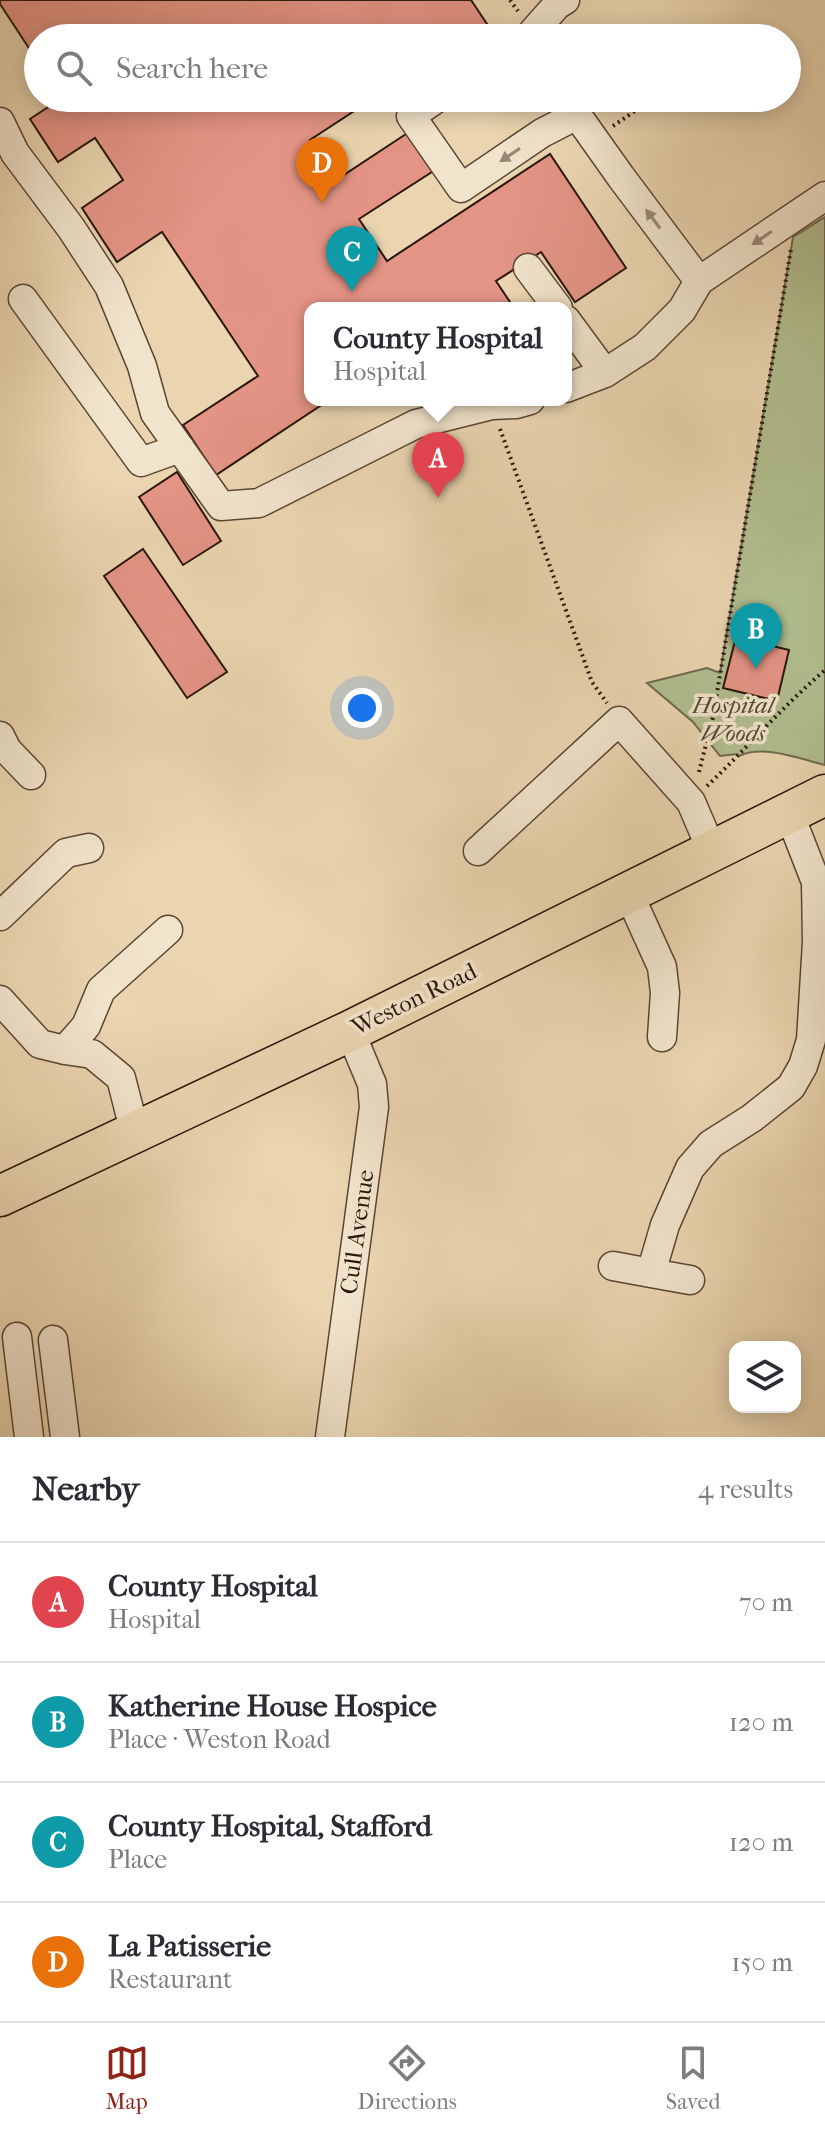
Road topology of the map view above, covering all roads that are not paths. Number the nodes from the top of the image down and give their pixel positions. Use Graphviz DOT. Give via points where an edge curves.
graph roads {
  1 [pos="565,0"];
  2 [pos="541,24"];
  3 [pos="417,112"];
  4 [pos="566,112"];
  5 [pos="577,112"];
  6 [pos="0,122"];
  7 [pos="825,196"];
  8 [pos="528,268"];
  9 [pos="699,281"];
  10 [pos="23,299"];
  11 [pos="554,302"];
  12 [pos="572,328"];
  13 [pos="605,373"];
  14 [pos="572,386"];
  15 [pos="488,406"];
  16 [pos="180,448"];
  17 [pos="0,736"];
  18 [pos="31,775"];
  19 [pos="825,795"];
  20 [pos="789,813"];
  21 [pos="89,848"];
  22 [pos="478,851"];
  23 [pos="712,851"];
  24 [pos="629,894"];
  25 [pos="0,916"];
  26 [pos="168,930"];
  27 [pos="0,1000"];
  28 [pos="350,1031"];
  29 [pos="662,1037"];
  30 [pos="65,1050"];
  31 [pos="135,1133"];
  32 [pos="0,1196"];
  33 [pos="613,1266"];
  34 [pos="651,1273"];
  35 [pos="690,1280"];
  36 [pos="17,1337"];
  37 [pos="53,1340"];
  38 [pos="57,1373"];
  39 [pos="11,1387"];
  40 [pos="29,1437"];
  41 [pos="65,1437"];
  42 [pos="330,1437"];
  1 -- 2 [label="street"];
  4 -- 3 [label="street, one-way" via="461,188 411,116"];
  9 -- 5 [label="street, one-way"];
  6 -- 16 [label="street" via="15,153 109,286 155,413"];
  7 -- 9 [label="street, one-way"];
  8 -- 11 [label="street"];
  9 -- 13 [label="street" via="682,310 645,347"];
  10 -- 16 [label="street" via="141,462"];
  12 -- 13 [label="street"];
  13 -- 14 [label="street"];
  15 -- 16 [label="street" via="416,424 259,503 221,506"];
  17 -- 18 [label="street"];
  19 -- 20 [label="highway, Weston Road"];
  20 -- 23 [label="highway, Weston Road"];
  20 -- 34 [label="street" via="816,882 811,1040 791,1087 711,1144 690,1168"];
  21 -- 25 [label="street" via="66,853"];
  22 -- 23 [label="street" via="619,721 691,802"];
  23 -- 24 [label="highway, Weston Road"];
  24 -- 28 [label="highway, Weston Road"];
  24 -- 29 [label="street" via="662,967"];
  26 -- 30 [label="street" via="101,990 86,1026"];
  27 -- 30 [label="street" via="40,1044"];
  28 -- 31 [label="highway, Weston Road"];
  28 -- 42 [label="street, Cull Avenue" via="372,1084 374,1107"];
  30 -- 31 [label="street" via="92,1054 121,1078"];
  31 -- 32 [label="highway, Weston Road"];
  33 -- 34 [label="street"];
  34 -- 35 [label="street"];
  36 -- 39 [label="street"];
  37 -- 38 [label="street"];
  38 -- 39 [label="street"];
  38 -- 41 [label="street"];
  39 -- 40 [label="street"];
}
